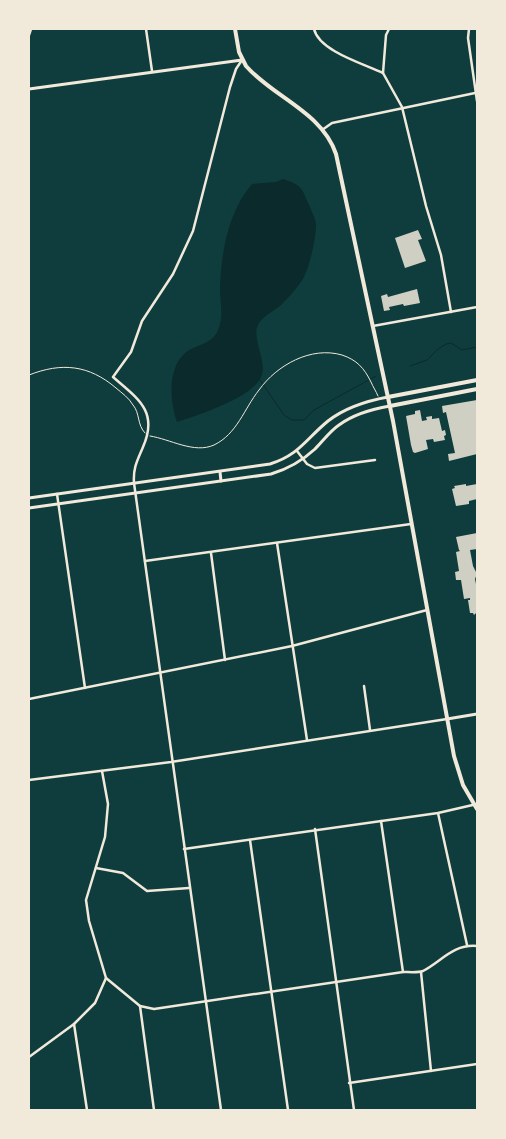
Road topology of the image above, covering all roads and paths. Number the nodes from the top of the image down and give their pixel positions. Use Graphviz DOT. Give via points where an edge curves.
graph roads {
  1 [pos="31,29"];
  2 [pos="146,29"];
  3 [pos="235,29"];
  4 [pos="314,29"];
  5 [pos="389,29"];
  6 [pos="468,29"];
  7 [pos="29,35"];
  8 [pos="242,60"];
  9 [pos="152,72"];
  10 [pos="383,73"];
  11 [pos="29,89"];
  12 [pos="476,93"];
  13 [pos="477,101"];
  14 [pos="402,107"];
  15 [pos="322,130"];
  16 [pos="477,307"];
  17 [pos="451,312"];
  18 [pos="372,326"];
  19 [pos="29,375"];
  20 [pos="477,380"];
  21 [pos="477,389"];
  22 [pos="378,396"];
  23 [pos="388,397"];
  24 [pos="390,406"];
  25 [pos="148,435"];
  26 [pos="297,451"];
  27 [pos="303,459"];
  28 [pos="375,460"];
  29 [pos="220,472"];
  30 [pos="222,481"];
  31 [pos="134,484"];
  32 [pos="135,493"];
  33 [pos="57,494"];
  34 [pos="29,498"];
  35 [pos="58,504"];
  36 [pos="29,508"];
  37 [pos="411,524"];
  38 [pos="277,543"];
  39 [pos="211,552"];
  40 [pos="145,560"];
  41 [pos="427,610"];
  42 [pos="292,646"];
  43 [pos="225,660"];
  44 [pos="160,673"];
  45 [pos="364,686"];
  46 [pos="84,688"];
  47 [pos="29,699"];
  48 [pos="477,714"];
  49 [pos="448,719"];
  50 [pos="370,730"];
  51 [pos="307,740"];
  52 [pos="171,762"];
  53 [pos="102,770"];
  54 [pos="29,780"];
  55 [pos="476,806"];
  56 [pos="438,813"];
  57 [pos="381,821"];
  58 [pos="315,829"];
  59 [pos="250,840"];
  60 [pos="184,849"];
  61 [pos="96,868"];
  62 [pos="189,888"];
  63 [pos="467,945"];
  64 [pos="477,946"];
  65 [pos="403,972"];
  66 [pos="422,972"];
  67 [pos="106,978"];
  68 [pos="336,982"];
  69 [pos="271,992"];
  70 [pos="205,1002"];
  71 [pos="140,1006"];
  72 [pos="74,1024"];
  73 [pos="29,1057"];
  74 [pos="477,1064"];
  75 [pos="431,1071"];
  76 [pos="349,1082"];
  77 [pos="87,1110"];
  78 [pos="154,1110"];
  79 [pos="221,1110"];
  80 [pos="288,1110"];
  81 [pos="354,1110"];
  1 -- 7 [label="street"];
  2 -- 9 [label="street"];
  3 -- 8 [label="main road"];
  4 -- 10 [label="street" via="329,48"];
  5 -- 10 [label="street"];
  6 -- 12 [label="street"];
  8 -- 9 [label="street"];
  8 -- 15 [label="main road"];
  8 -- 25 [label="street" via="230,87 192,231 173,274 142,321 131,352 113,377 141,402 148,422"];
  9 -- 11 [label="street"];
  10 -- 14 [label="street"];
  12 -- 13 [label="street"];
  12 -- 14 [label="street"];
  14 -- 15 [label="street" via="332,123"];
  14 -- 17 [label="street" via="441,254"];
  15 -- 18 [label="main road" via="332,145 338,165"];
  16 -- 17 [label="street"];
  17 -- 18 [label="street"];
  18 -- 23 [label="main road"];
  19 -- 25 [label="path" via="49,369 84,369 103,379 135,406 140,428"];
  20 -- 23 [label="main road"];
  21 -- 24 [label="main road"];
  22 -- 25 [label="path" via="358,362 333,352 318,352 292,361 267,380 229,435 215,444 190,447"];
  23 -- 24 [label="main road"];
  23 -- 26 [label="street" via="342,411"];
  24 -- 27 [label="street" via="347,420"];
  24 -- 37 [label="main road"];
  25 -- 31 [label="street" via="133,470"];
  26 -- 27 [label="street"];
  26 -- 29 [label="street" via="270,464"];
  27 -- 28 [label="street" via="315,468"];
  27 -- 30 [label="street" via="271,474"];
  29 -- 30 [label="street"];
  29 -- 31 [label="street"];
  30 -- 32 [label="street"];
  31 -- 32 [label="street"];
  31 -- 33 [label="street"];
  32 -- 35 [label="street"];
  32 -- 40 [label="street"];
  33 -- 34 [label="street"];
  33 -- 35 [label="street"];
  35 -- 36 [label="street"];
  35 -- 46 [label="street"];
  37 -- 38 [label="street"];
  37 -- 41 [label="main road"];
  38 -- 39 [label="street"];
  38 -- 42 [label="street"];
  39 -- 40 [label="street"];
  39 -- 43 [label="street"];
  40 -- 44 [label="street"];
  41 -- 42 [label="street"];
  41 -- 49 [label="main road"];
  42 -- 43 [label="street"];
  42 -- 51 [label="street"];
  43 -- 44 [label="street"];
  44 -- 46 [label="street"];
  44 -- 52 [label="street"];
  45 -- 50 [label="street"];
  46 -- 47 [label="street"];
  48 -- 49 [label="street"];
  49 -- 50 [label="street"];
  49 -- 55 [label="main road" via="457,770"];
  50 -- 51 [label="street"];
  51 -- 52 [label="street"];
  52 -- 53 [label="street"];
  52 -- 60 [label="street"];
  53 -- 54 [label="street"];
  53 -- 61 [label="street" via="108,804 105,837"];
  55 -- 56 [label="street"];
  56 -- 57 [label="street"];
  56 -- 63 [label="street"];
  57 -- 58 [label="street"];
  57 -- 65 [label="street"];
  58 -- 59 [label="street"];
  58 -- 68 [label="street"];
  59 -- 60 [label="street"];
  59 -- 69 [label="street"];
  60 -- 62 [label="street"];
  61 -- 62 [label="street" via="123,873 147,891"];
  61 -- 67 [label="street" via="86,900 88,921"];
  62 -- 70 [label="street"];
  63 -- 64 [label="street"];
  63 -- 66 [label="street" via="445,955"];
  65 -- 66 [label="street"];
  65 -- 68 [label="street"];
  66 -- 75 [label="street"];
  67 -- 71 [label="street"];
  67 -- 72 [label="street" via="95,1003"];
  68 -- 69 [label="street"];
  68 -- 76 [label="street"];
  69 -- 70 [label="street"];
  69 -- 80 [label="street"];
  70 -- 71 [label="street" via="154,1009"];
  70 -- 79 [label="street"];
  71 -- 78 [label="street"];
  72 -- 73 [label="street"];
  72 -- 77 [label="street"];
  74 -- 75 [label="street"];
  75 -- 76 [label="street"];
  76 -- 81 [label="street"];
}
